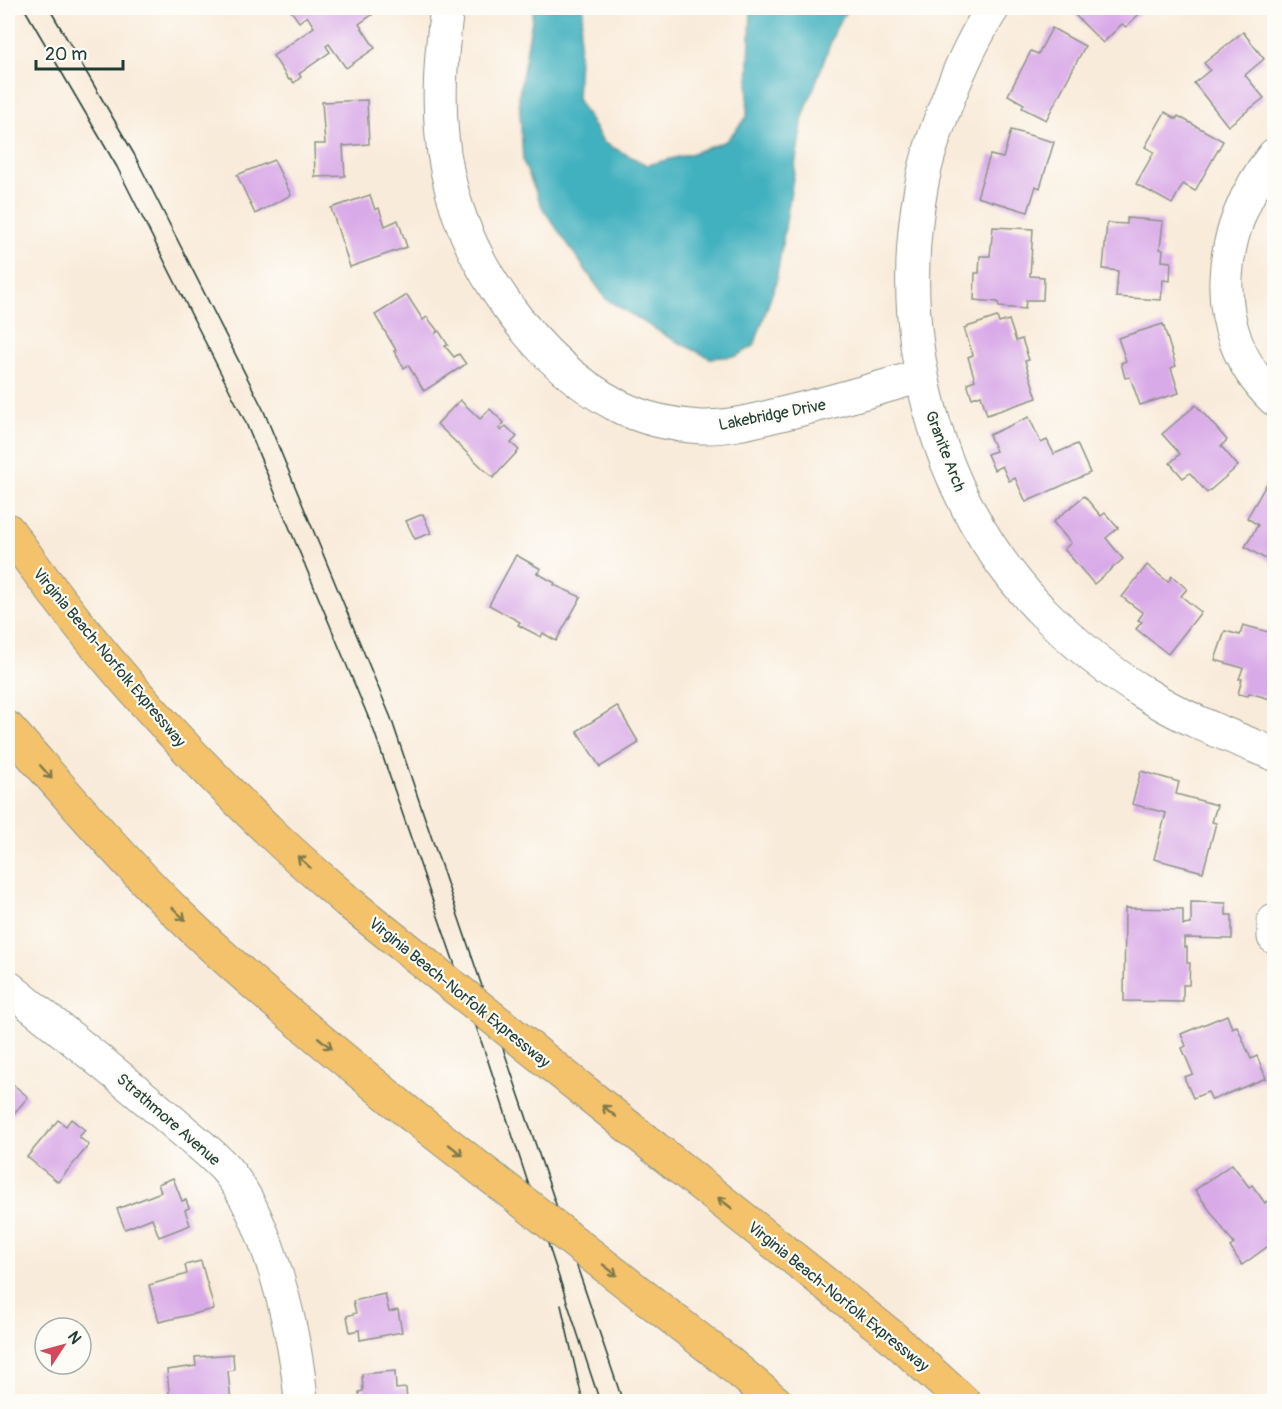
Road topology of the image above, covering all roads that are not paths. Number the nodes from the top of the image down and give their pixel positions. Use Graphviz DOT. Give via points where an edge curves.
graph roads {
  1 [pos="447,8"];
  2 [pos="993,8"];
  3 [pos="1275,155"];
  4 [pos="921,376"];
  5 [pos="1275,399"];
  6 [pos="8,524"];
  7 [pos="16,542"];
  8 [pos="8,728"];
  9 [pos="1275,754"];
  10 [pos="1275,921"];
  11 [pos="1275,937"];
  12 [pos="8,987"];
  13 [pos="301,1401"];
  14 [pos="776,1401"];
  15 [pos="964,1401"];
  1 -- 4 [label="street, Lakebridge Drive" via="440,64 441,121 447,171 460,218 480,262 515,317 580,382 619,406 656,420 702,427 733,425 830,403"];
  2 -- 4 [label="street, Granite Arch" via="957,76 936,131 921,187 913,245 912,303"];
  3 -- 5 [label="street" via="1258,174 1242,206 1232,233 1226,275 1232,331 1245,363"];
  4 -- 9 [label="street, Granite Arch" via="952,476 979,529 1039,607 1094,657 1144,693 1207,727"];
  6 -- 7 [label="highway, Virginia Beach-Norfolk Expressway"];
  15 -- 7 [label="highway, Virginia Beach-Norfolk Expressway, one-way, bridge" via="890,1335 348,901 266,829 190,752 88,636"];
  8 -- 14 [label="highway, one-way, bridge" via="179,915 260,989 410,1114"];
  10 -- 11 [label="street"];
  12 -- 13 [label="street, Strathmore Avenue" via="225,1167 245,1196 267,1247 288,1318"];
}
